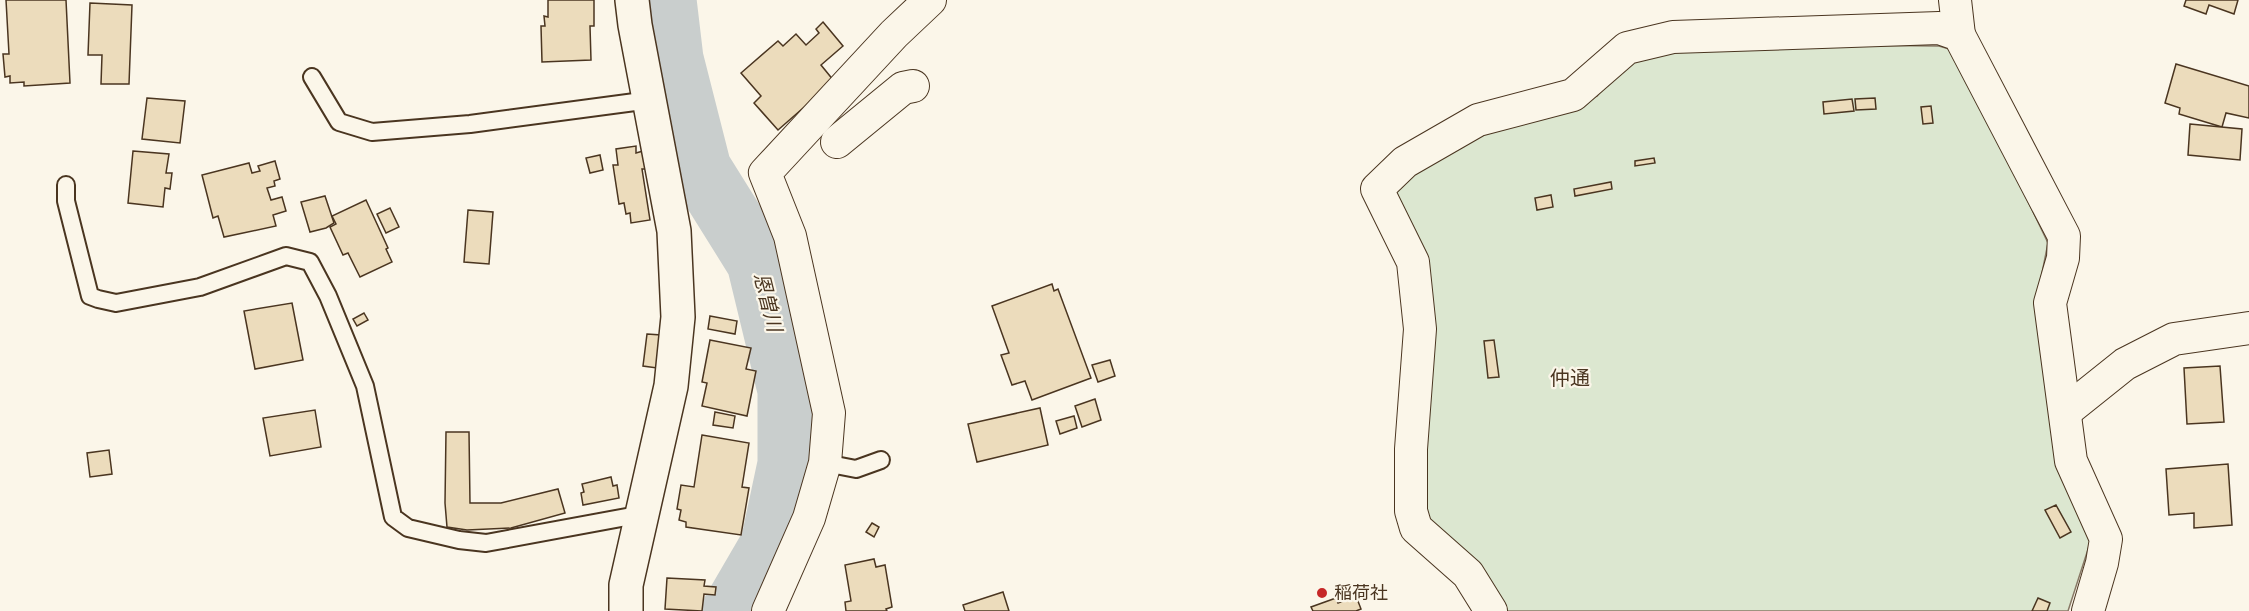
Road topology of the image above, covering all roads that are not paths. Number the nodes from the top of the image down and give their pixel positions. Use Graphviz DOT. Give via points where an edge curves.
graph roads {
  1 [pos="632,0"];
  2 [pos="930,0"];
  3 [pos="1955,0"];
  4 [pos="1959,35"];
  5 [pos="312,77"];
  6 [pos="913,86"];
  7 [pos="650,100"];
  8 [pos="837,142"];
  9 [pos="66,185"];
  10 [pos="2249,327"];
  11 [pos="2065,412"];
  12 [pos="881,460"];
  13 [pos="825,463"];
  14 [pos="643,514"];
  15 [pos="626,611"];
  16 [pos="768,611"];
  17 [pos="1491,611"];
  18 [pos="2088,611"];
  1 -- 7 [label="street"];
  2 -- 13 [label="street" via="765,173 790,236 829,413"];
  3 -- 4 [label="street"];
  4 -- 11 [label="street" via="2064,236 2063,258 2050,303"];
  4 -- 17 [label="street" via="1940,28 1697,36 1627,48 1573,95 1478,120 1365,186 1413,262 1420,329 1411,449 1416,528 1468,574"];
  5 -- 7 [label="lane" via="339,122 372,132 470,124"];
  6 -- 8 [label="street" via="903,88"];
  7 -- 14 [label="street" via="674,231 678,317 671,386"];
  9 -- 14 [label="lane" via="66,201 90,296 98,300 116,303 200,286 286,256 310,262 365,386 393,517 408,528 486,543"];
  10 -- 11 [label="street" via="2174,339 2125,364"];
  11 -- 18 [label="street" via="2071,461 2106,539"];
  12 -- 13 [label="lane" via="856,469"];
  13 -- 16 [label="street" via="809,518"];
  14 -- 15 [label="street" via="626,585"];
}
